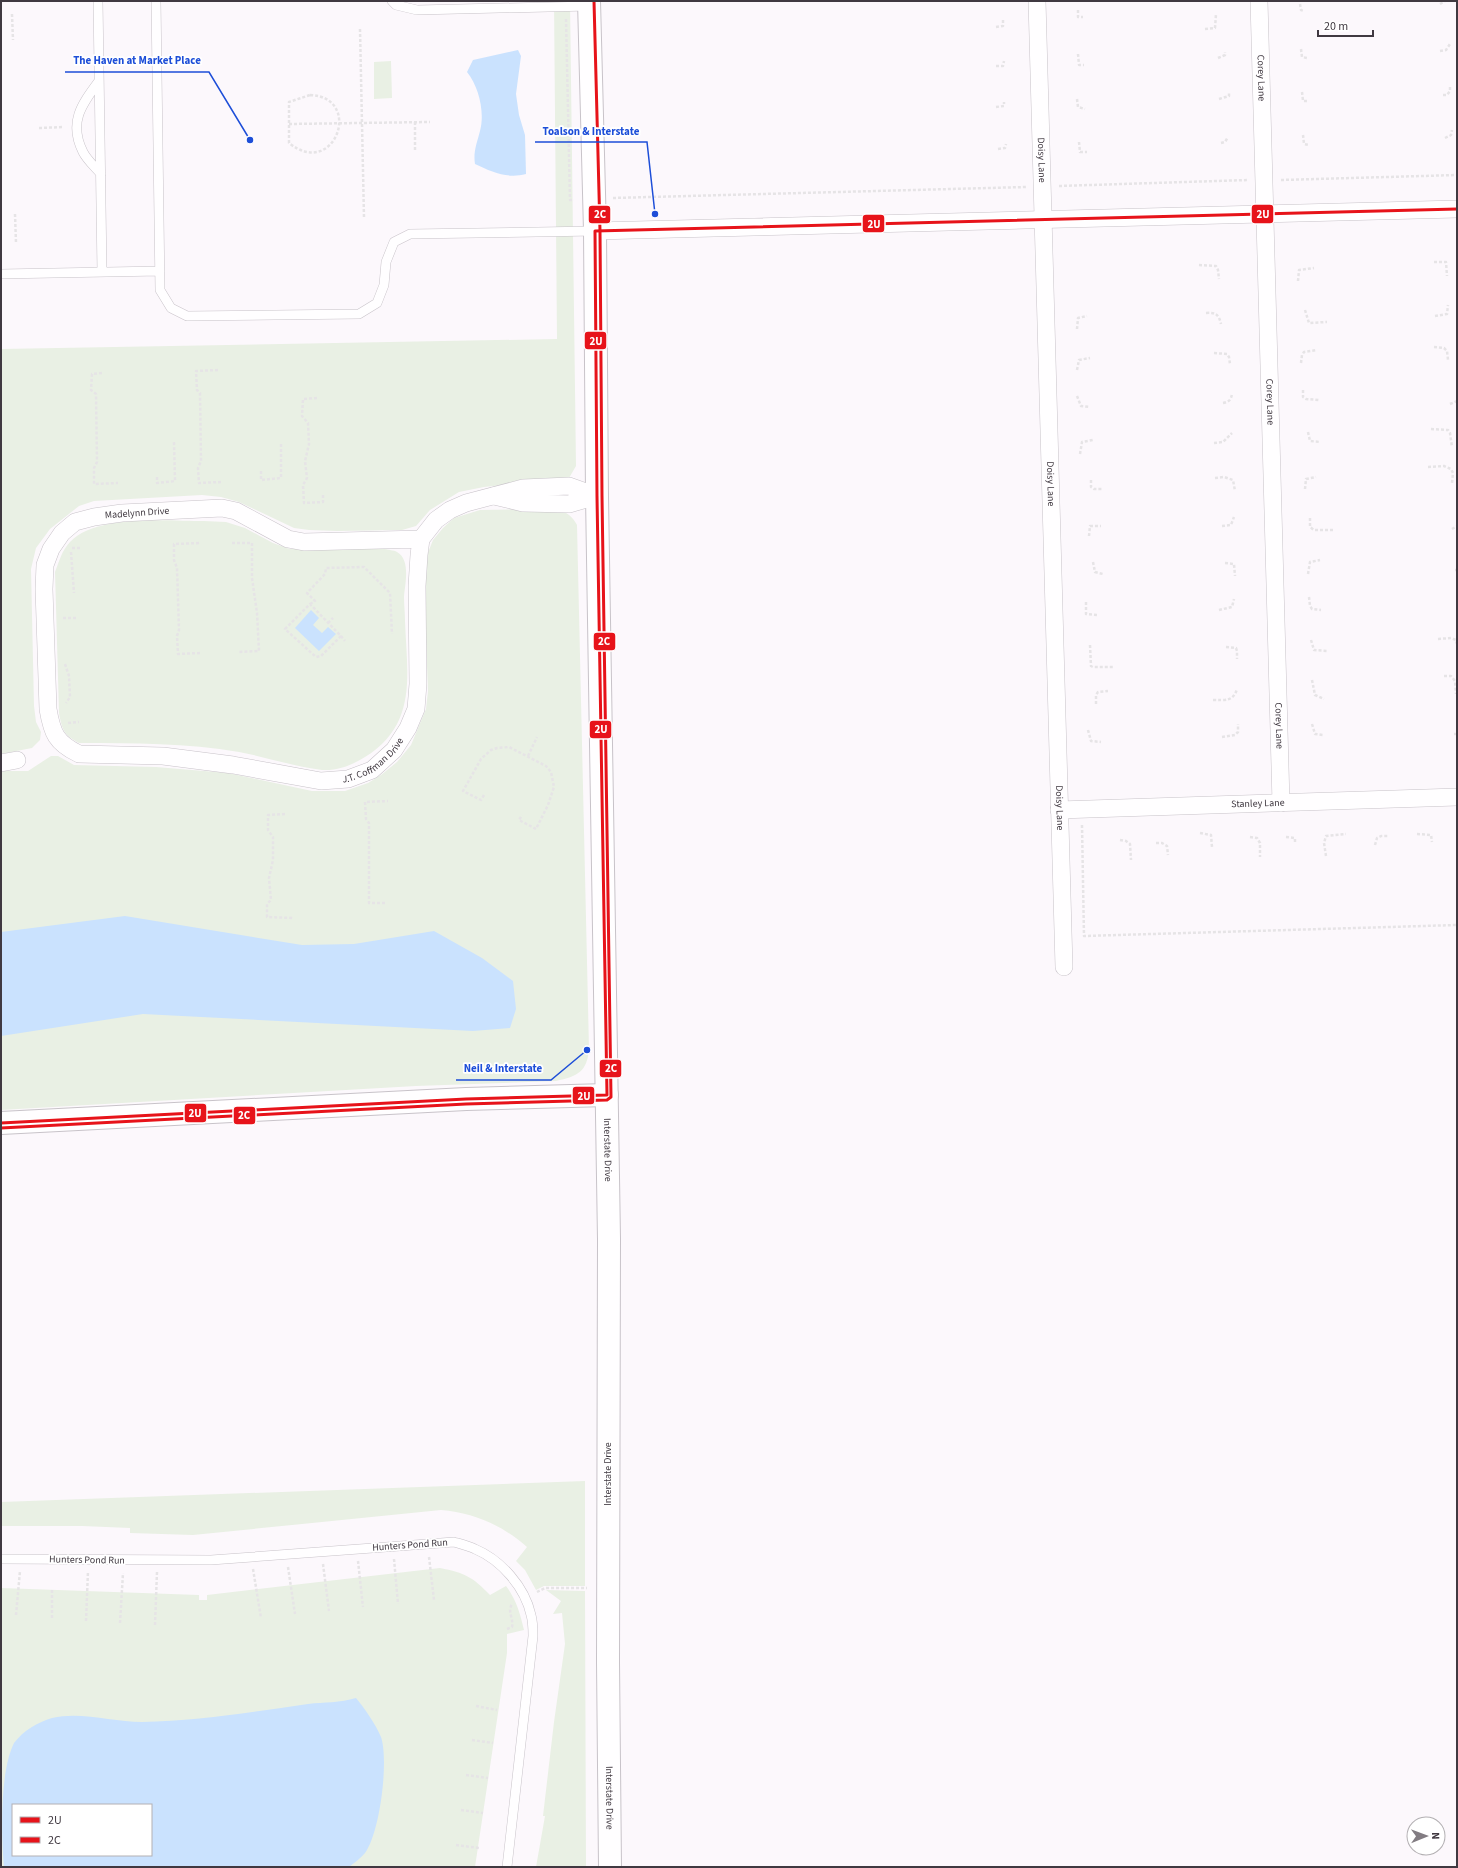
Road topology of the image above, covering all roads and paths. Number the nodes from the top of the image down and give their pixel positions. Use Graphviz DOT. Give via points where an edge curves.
graph roads {
  1 [pos="98,1"];
  2 [pos="156,1"];
  3 [pos="392,1"];
  4 [pos="1037,1"];
  5 [pos="1259,1"];
  6 [pos="1445,1"];
  7 [pos="589,4"];
  8 [pos="1300,4"];
  9 [pos="1440,4"];
  10 [pos="566,6"];
  11 [pos="1078,10"];
  12 [pos="1304,11"];
  13 [pos="12,14"];
  14 [pos="1216,14"];
  15 [pos="1083,16"];
  16 [pos="1003,20"];
  17 [pos="996,27"];
  18 [pos="360,29"];
  19 [pos="1205,29"];
  20 [pos="12,40"];
  21 [pos="1450,44"];
  22 [pos="1300,49"];
  23 [pos="1440,51"];
  24 [pos="1225,52"];
  25 [pos="1078,54"];
  26 [pos="1218,58"];
  27 [pos="1307,58"];
  28 [pos="1004,61"];
  29 [pos="1084,65"];
  30 [pos="996,66"];
  31 [pos="99,81"];
  32 [pos="1450,86"];
  33 [pos="1302,92"];
  34 [pos="1229,93"];
  35 [pos="1443,95"];
  36 [pos="1077,99"];
  37 [pos="1219,99"];
  38 [pos="1307,101"];
  39 [pos="1004,102"];
  40 [pos="996,107"];
  41 [pos="1085,109"];
  42 [pos="415,122"];
  43 [pos="430,122"];
  44 [pos="340,123"];
  45 [pos="361,123"];
  46 [pos="289,124"];
  47 [pos="66,127"];
  48 [pos="39,128"];
  49 [pos="1452,130"];
  50 [pos="1303,135"];
  51 [pos="1228,137"];
  52 [pos="1445,138"];
  53 [pos="1079,142"];
  54 [pos="1221,143"];
  55 [pos="1006,144"];
  56 [pos="1309,145"];
  57 [pos="998,149"];
  58 [pos="415,150"];
  59 [pos="1087,152"];
  60 [pos="101,174"];
  61 [pos="1457,174"];
  62 [pos="1252,180"];
  63 [pos="1278,180"];
  64 [pos="1053,186"];
  65 [pos="1029,187"];
  66 [pos="610,198"];
  67 [pos="576,200"];
  68 [pos="1457,209"];
  69 [pos="15,214"];
  70 [pos="1265,214"];
  71 [pos="364,218"];
  72 [pos="1043,220"];
  73 [pos="595,231"];
  74 [pos="16,243"];
  75 [pos="1434,262"];
  76 [pos="1200,265"];
  77 [pos="1314,268"];
  78 [pos="160,270"];
  79 [pos="102,272"];
  80 [pos="1,274"];
  81 [pos="1447,276"];
  82 [pos="1219,279"];
  83 [pos="1298,281"];
  84 [pos="1448,305"];
  85 [pos="1305,310"];
  86 [pos="1206,313"];
  87 [pos="1087,316"];
  88 [pos="1435,316"];
  89 [pos="1327,322"];
  90 [pos="1220,324"];
  91 [pos="1077,329"];
  92 [pos="1434,347"];
  93 [pos="1317,350"];
  94 [pos="1214,353"];
  95 [pos="1090,358"];
  96 [pos="1448,360"];
  97 [pos="1301,363"];
  98 [pos="1230,364"];
  99 [pos="218,370"];
  100 [pos="1077,370"];
  101 [pos="102,373"];
  102 [pos="1303,390"];
  103 [pos="1232,394"];
  104 [pos="1078,396"];
  105 [pos="317,398"];
  106 [pos="1319,400"];
  107 [pos="1457,401"];
  108 [pos="1222,403"];
  109 [pos="1450,404"];
  110 [pos="1090,408"];
  111 [pos="1432,429"];
  112 [pos="1308,432"];
  113 [pos="1232,434"];
  114 [pos="1093,440"];
  115 [pos="174,442"];
  116 [pos="1320,442"];
  117 [pos="1214,443"];
  118 [pos="281,444"];
  119 [pos="1452,447"];
  120 [pos="1080,454"];
  121 [pos="1428,467"];
  122 [pos="261,471"];
  123 [pos="157,477"];
  124 [pos="1316,477"];
  125 [pos="1215,478"];
  126 [pos="1091,480"];
  127 [pos="221,482"];
  128 [pos="118,483"];
  129 [pos="1452,483"];
  130 [pos="1102,489"];
  131 [pos="1305,489"];
  132 [pos="1235,492"];
  133 [pos="323,495"];
  134 [pos="597,496"];
  135 [pos="1234,517"];
  136 [pos="1310,518"];
  137 [pos="1101,526"];
  138 [pos="1222,526"];
  139 [pos="1457,526"];
  140 [pos="1452,529"];
  141 [pos="1334,530"];
  142 [pos="1089,536"];
  143 [pos="421,539"];
  144 [pos="201,543"];
  145 [pos="232,543"];
  146 [pos="80,548"];
  147 [pos="1320,560"];
  148 [pos="1093,562"];
  149 [pos="1225,564"];
  150 [pos="1103,574"];
  151 [pos="1308,574"];
  152 [pos="1235,576"];
  153 [pos="74,593"];
  154 [pos="1309,597"];
  155 [pos="1234,600"];
  156 [pos="1086,602"];
  157 [pos="310,604"];
  158 [pos="1218,610"];
  159 [pos="1321,610"];
  160 [pos="1098,615"];
  161 [pos="76,618"];
  162 [pos="333,618"];
  163 [pos="328,623"];
  164 [pos="61,624"];
  165 [pos="392,634"];
  166 [pos="341,636"];
  167 [pos="1438,639"];
  168 [pos="1311,640"];
  169 [pos="345,641"];
  170 [pos="1457,644"];
  171 [pos="1090,645"];
  172 [pos="1226,647"];
  173 [pos="1328,651"];
  174 [pos="238,652"];
  175 [pos="200,653"];
  176 [pos="64,659"];
  177 [pos="1237,659"];
  178 [pos="1114,667"];
  179 [pos="1444,676"];
  180 [pos="1312,680"];
  181 [pos="1237,689"];
  182 [pos="1108,691"];
  183 [pos="1456,694"];
  184 [pos="1324,699"];
  185 [pos="1213,700"];
  186 [pos="1096,704"];
  187 [pos="66,709"];
  188 [pos="79,722"];
  189 [pos="66,723"];
  190 [pos="1238,724"];
  191 [pos="1312,724"];
  192 [pos="1088,730"];
  193 [pos="1324,736"];
  194 [pos="537,737"];
  195 [pos="1222,737"];
  196 [pos="57,740"];
  197 [pos="1101,742"];
  198 [pos="528,756"];
  199 [pos="484,795"];
  200 [pos="1457,797"];
  201 [pos="388,801"];
  202 [pos="1281,803"];
  203 [pos="1060,810"];
  204 [pos="285,814"];
  205 [pos="522,815"];
  206 [pos="1082,823"];
  207 [pos="1200,833"];
  208 [pos="1346,834"];
  209 [pos="1417,834"];
  210 [pos="1389,836"];
  211 [pos="1250,837"];
  212 [pos="1286,837"];
  213 [pos="1120,840"];
  214 [pos="1432,842"];
  215 [pos="1156,843"];
  216 [pos="1295,844"];
  217 [pos="1375,845"];
  218 [pos="1212,847"];
  219 [pos="1168,855"];
  220 [pos="1326,856"];
  221 [pos="1260,857"];
  222 [pos="1130,860"];
  223 [pos="385,903"];
  224 [pos="294,918"];
  225 [pos="1457,925"];
  226 [pos="1064,967"];
  227 [pos="607,1095"];
  228 [pos="1,1123"];
  229 [pos="427,1544"];
  230 [pos="393,1546"];
  231 [pos="356,1549"];
  232 [pos="322,1552"];
  233 [pos="286,1555"];
  234 [pos="251,1558"];
  235 [pos="1,1559"];
  236 [pos="21,1559"];
  237 [pos="89,1560"];
  238 [pos="123,1560"];
  239 [pos="157,1561"];
  240 [pos="52,1588"];
  241 [pos="587,1588"];
  242 [pos="536,1592"];
  243 [pos="434,1600"];
  244 [pos="514,1603"];
  245 [pos="398,1604"];
  246 [pos="363,1607"];
  247 [pos="329,1611"];
  248 [pos="295,1614"];
  249 [pos="16,1615"];
  250 [pos="52,1618"];
  251 [pos="261,1618"];
  252 [pos="86,1621"];
  253 [pos="120,1623"];
  254 [pos="155,1625"];
  255 [pos="507,1629"];
  256 [pos="476,1706"];
  257 [pos="498,1710"];
  258 [pos="472,1740"];
  259 [pos="493,1743"];
  260 [pos="466,1775"];
  261 [pos="488,1778"];
  262 [pos="461,1810"];
  263 [pos="483,1813"];
  264 [pos="456,1845"];
  265 [pos="479,1848"];
  266 [pos="507,1867"];
  267 [pos="610,1867"];
  1 -- 31 [label="lane"];
  2 -- 78 [label="lane"];
  3 -- 10 [label="lane" via="396,5 417,10"];
  4 -- 72 [label="street, Doisy Lane"];
  5 -- 70 [label="street, Corey Lane"];
  6 -- 9 [label="path"];
  7 -- 10 [label="lane"];
  7 -- 73 [label="main road, Interstate Drive"];
  8 -- 12 [label="path" via="1300,10"];
  10 -- 67 [label="path" via="570,200"];
  11 -- 15 [label="path" via="1078,17"];
  13 -- 20 [label="path"];
  14 -- 19 [label="path" via="1215,28"];
  16 -- 17 [label="path" via="1003,26"];
  18 -- 45 [label="path"];
  21 -- 23 [label="path" via="1446,50"];
  22 -- 27 [label="path" via="1302,57"];
  24 -- 26 [label="path" via="1225,55"];
  25 -- 29 [label="path" via="1077,63"];
  28 -- 30 [label="path" via="1003,66"];
  31 -- 60 [label="lane"];
  31 -- 60 [label="lane" via="82,104 75,128 83,152"];
  32 -- 35 [label="path" via="1448,95"];
  33 -- 38 [label="path" via="1303,101"];
  34 -- 37 [label="path" via="1226,98"];
  36 -- 41 [label="path" via="1078,107"];
  39 -- 40 [label="path" via="1004,106"];
  42 -- 43 [label="path"];
  42 -- 45 [label="path"];
  42 -- 58 [label="path"];
  44 -- 45 [label="path"];
  44 -- 46 [label="path"];
  44 -- 46 [label="path" via="330,145 317,152 302,150 289,143"];
  44 -- 46 [label="path" via="339,116 331,104 318,95 310,95 289,102"];
  45 -- 71 [label="path"];
  47 -- 48 [label="path"];
  49 -- 52 [label="path" via="1451,135"];
  50 -- 56 [label="path" via="1304,144"];
  51 -- 54 [label="path"];
  53 -- 59 [label="path" via="1080,152"];
  55 -- 57 [label="path" via="1005,148"];
  60 -- 79 [label="lane"];
  61 -- 63 [label="path"];
  62 -- 64 [label="path"];
  65 -- 66 [label="path"];
  68 -- 70 [label="street"];
  69 -- 74 [label="path"];
  70 -- 72 [label="street"];
  70 -- 202 [label="street, Corey Lane"];
  72 -- 73 [label="street"];
  72 -- 203 [label="street, Doisy Lane"];
  73 -- 78 [label="lane" via="410,234 394,242 386,262 384,286 377,303 359,314 187,316 171,308 160,290"];
  73 -- 134 [label="main road, Interstate Drive"];
  75 -- 81 [label="path" via="1446,262"];
  76 -- 82 [label="path" via="1216,266"];
  77 -- 83 [label="path" via="1299,270"];
  78 -- 79 [label="lane"];
  79 -- 80 [label="lane"];
  84 -- 88 [label="path" via="1447,314"];
  85 -- 89 [label="path" via="1309,322"];
  86 -- 90 [label="path" via="1219,316"];
  87 -- 91 [label="path" via="1078,318"];
  92 -- 96 [label="path" via="1444,348"];
  93 -- 97 [label="path" via="1304,352"];
  94 -- 98 [label="path" via="1226,354"];
  95 -- 100 [label="path" via="1079,360"];
  99 -- 127 [label="path" via="196,371 197,390 200,393 201,461 198,468 199,483"];
  101 -- 128 [label="path" via="92,374 91,390 96,394 97,462 94,468 94,484"];
  102 -- 106 [label="path" via="1303,397 1306,399"];
  103 -- 108 [label="path" via="1228,402"];
  104 -- 110 [label="path" via="1081,406"];
  105 -- 133 [label="path" via="303,399 302,416 308,422 309,444 305,461 307,478 303,485 304,503 323,502"];
  107 -- 109 [label="path"];
  111 -- 119 [label="path" via="1448,430"];
  112 -- 116 [label="path" via="1310,441"];
  113 -- 117 [label="path" via="1223,442"];
  114 -- 120 [label="path" via="1082,442"];
  115 -- 123 [label="path" via="175,481 157,482"];
  118 -- 122 [label="path" via="282,478 262,480"];
  121 -- 129 [label="path" via="1444,466 1451,469 1454,473"];
  124 -- 131 [label="path" via="1306,479"];
  125 -- 132 [label="path" via="1233,480"];
  126 -- 130 [label="path" via="1091,487"];
  134 -- 143 [label="street" via="569,504 523,503 494,496 450,510 436,520"];
  134 -- 227 [label="main road, Interstate Drive"];
  135 -- 138 [label="path" via="1231,525"];
  136 -- 141 [label="path" via="1310,526 1314,530"];
  137 -- 142 [label="path" via="1090,526"];
  139 -- 140 [label="path"];
  143 -- 196 [label="street, J.T. Coffman Drive" via="417,586 416,709 394,750 372,770 348,779 320,781 233,765 163,756 79,754"];
  143 -- 196 [label="street, Madelynn Drive" via="304,542 288,539 236,510 222,508 122,512 75,522 62,533 45,565 48,709"];
  144 -- 175 [label="path" via="174,544 177,568 178,654"];
  145 -- 174 [label="path" via="252,543 252,578 258,628 259,651"];
  146 -- 153 [label="path" via="71,548"];
  147 -- 151 [label="path" via="1310,562"];
  148 -- 150 [label="path" via="1095,572"];
  149 -- 152 [label="path" via="1234,564"];
  154 -- 159 [label="path" via="1312,609"];
  155 -- 158 [label="path" via="1232,607"];
  156 -- 160 [label="path" via="1086,614"];
  157 -- 163 [label="path"];
  157 -- 165 [label="path" via="315,601 307,594 325,574 326,568 364,567 390,593"];
  157 -- 166 [label="path" via="285,629 316,657 321,656"];
  161 -- 164 [label="path" via="61,618"];
  162 -- 163 [label="path"];
  163 -- 166 [label="path"];
  166 -- 169 [label="path"];
  167 -- 170 [label="path" via="1451,638 1456,640"];
  168 -- 173 [label="path" via="1314,650"];
  171 -- 178 [label="path" via="1091,666"];
  172 -- 177 [label="path" via="1236,648"];
  176 -- 187 [label="path" via="70,692"];
  179 -- 183 [label="path" via="1453,678"];
  180 -- 184 [label="path" via="1314,695"];
  181 -- 185 [label="path" via="1235,697 1231,699"];
  182 -- 186 [label="path" via="1098,692"];
  188 -- 189 [label="path"];
  190 -- 195 [label="path" via="1238,732 1235,735"];
  191 -- 193 [label="path" via="1315,734"];
  192 -- 197 [label="path" via="1091,741"];
  194 -- 198 [label="path"];
  198 -- 199 [label="path" via="509,747 497,748 486,754 463,791 481,800"];
  198 -- 205 [label="path" via="546,766 551,772 554,787 536,829 519,820"];
  200 -- 202 [label="street, Stanley Lane"];
  201 -- 223 [label="path" via="365,802 366,819 369,823 369,903"];
  202 -- 203 [label="street, Stanley Lane"];
  203 -- 226 [label="street, Doisy Lane"];
  204 -- 224 [label="path" via="268,815 268,830 273,837 273,860 269,878 271,900 267,904 267,917"];
  206 -- 225 [label="path" via="1084,936"];
  207 -- 218 [label="path" via="1211,835"];
  208 -- 220 [label="path" via="1326,836"];
  209 -- 214 [label="path" via="1431,835"];
  210 -- 217 [label="path" via="1380,836"];
  211 -- 221 [label="path" via="1258,838"];
  212 -- 216 [label="path" via="1295,838"];
  213 -- 222 [label="path" via="1130,844"];
  215 -- 219 [label="path" via="1162,842 1167,846"];
  227 -- 228 [label="main road" via="466,1099"];
  227 -- 267 [label="main road, Interstate Drive"];
  229 -- 230 [label="lane, Hunters Pond Run"];
  229 -- 243 [label="path"];
  229 -- 266 [label="lane, Hunters Pond Run" via="454,1542 475,1548 492,1558 509,1574 525,1597 532,1616 533,1636"];
  230 -- 231 [label="lane, Hunters Pond Run"];
  230 -- 245 [label="path"];
  231 -- 232 [label="lane, Hunters Pond Run"];
  231 -- 246 [label="path"];
  232 -- 233 [label="lane, Hunters Pond Run"];
  232 -- 247 [label="path"];
  233 -- 234 [label="lane, Hunters Pond Run"];
  233 -- 248 [label="path"];
  234 -- 239 [label="lane, Hunters Pond Run"];
  234 -- 251 [label="path"];
  235 -- 236 [label="lane, Hunters Pond Run"];
  236 -- 237 [label="lane, Hunters Pond Run"];
  236 -- 249 [label="path"];
  237 -- 238 [label="lane, Hunters Pond Run"];
  237 -- 252 [label="path"];
  238 -- 239 [label="lane, Hunters Pond Run"];
  238 -- 253 [label="path"];
  239 -- 254 [label="path"];
  240 -- 250 [label="path"];
  241 -- 242 [label="path" via="545,1588"];
  244 -- 255 [label="path" via="510,1610 513,1624"];
  256 -- 257 [label="path"];
  258 -- 259 [label="path"];
  260 -- 261 [label="path"];
  262 -- 263 [label="path"];
  264 -- 265 [label="path"];
}
